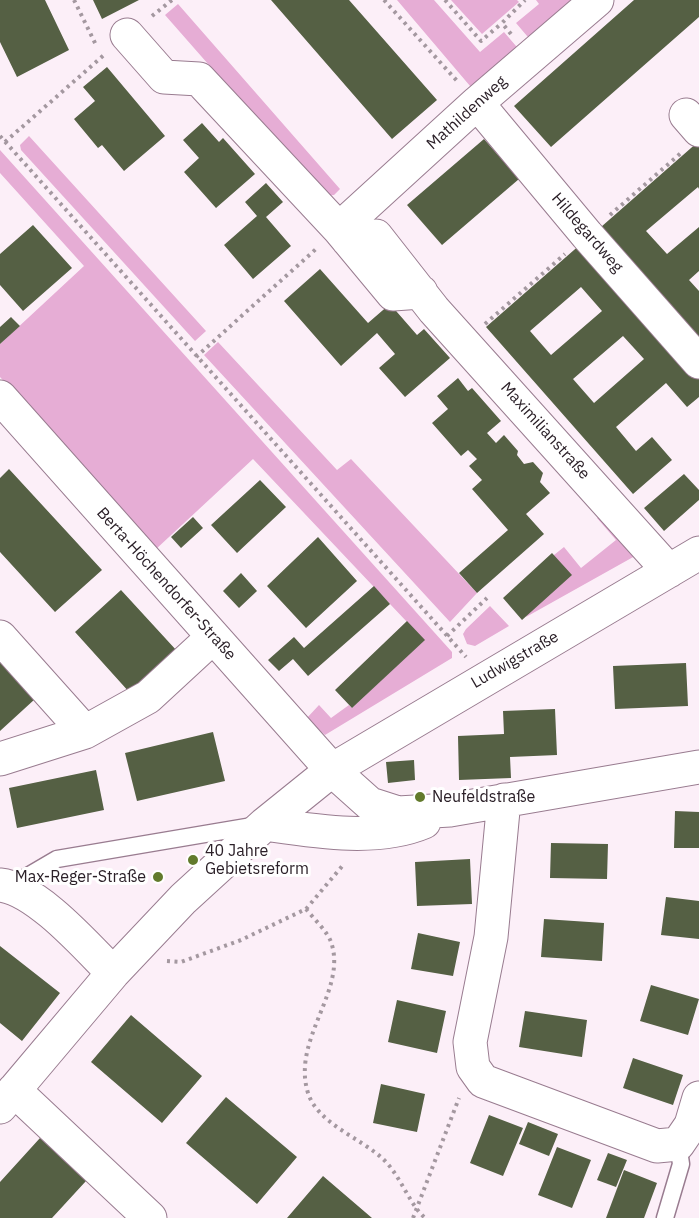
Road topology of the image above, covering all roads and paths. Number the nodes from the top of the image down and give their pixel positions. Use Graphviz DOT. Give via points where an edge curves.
graph roads {
  1 [pos="74,0"];
  2 [pos="164,0"];
  3 [pos="384,0"];
  4 [pos="445,0"];
  5 [pos="597,0"];
  6 [pos="166,5"];
  7 [pos="502,23"];
  8 [pos="127,35"];
  9 [pos="102,56"];
  10 [pos="477,103"];
  11 [pos="692,130"];
  12 [pos="0,136"];
  13 [pos="5,142"];
  14 [pos="344,234"];
  15 [pos="587,235"];
  16 [pos="464,342"];
  17 [pos="196,357"];
  18 [pos="699,362"];
  19 [pos="0,397"];
  20 [pos="699,553"];
  21 [pos="669,571"];
  22 [pos="487,598"];
  23 [pos="447,636"];
  24 [pos="0,637"];
  25 [pos="213,637"];
  26 [pos="485,678"];
  27 [pos="85,732"];
  28 [pos="0,759"];
  29 [pos="699,767"];
  30 [pos="332,770"];
  31 [pos="504,800"];
  32 [pos="450,810"];
  33 [pos="265,824"];
  34 [pos="360,832"];
  35 [pos="5,885"];
  36 [pos="306,909"];
  37 [pos="135,949"];
  38 [pos="113,973"];
  39 [pos="472,1067"];
  40 [pos="699,1098"];
  41 [pos="7,1099"];
  42 [pos="678,1144"];
  43 [pos="416,1210"];
  44 [pos="150,1218"];
  45 [pos="413,1218"];
  46 [pos="425,1218"];
  47 [pos="665,1218"];
  1 -- 9 [label="path"];
  2 -- 6 [label="path"];
  3 -- 10 [label="path"];
  4 -- 7 [label="path" via="481,41"];
  5 -- 10 [label="street, Mathildenweg"];
  8 -- 9 [label="path"];
  8 -- 14 [label="street, Maximilianstraße" via="165,76 200,79"];
  9 -- 13 [label="path"];
  10 -- 14 [label="street, Mathildenweg"];
  10 -- 15 [label="street, Hildegardweg"];
  11 -- 15 [label="path"];
  12 -- 13 [label="path"];
  13 -- 17 [label="path"];
  14 -- 16 [label="street, Maximilianstraße" via="393,294 421,292"];
  14 -- 17 [label="path"];
  15 -- 16 [label="path"];
  15 -- 18 [label="street, Hildegardweg"];
  16 -- 21 [label="street, Maximilianstraße"];
  17 -- 23 [label="path"];
  19 -- 25 [label="street, Berta-Höchendorfer-Straße"];
  20 -- 21 [label="street, Ludwigstraße"];
  21 -- 26 [label="street, Ludwigstraße"];
  22 -- 23 [label="path"];
  23 -- 26 [label="path"];
  24 -- 27 [label="street"];
  25 -- 27 [label="street" via="148,697"];
  25 -- 30 [label="street, Berta-Höchendorfer-Straße"];
  26 -- 30 [label="street, Ludwigstraße"];
  27 -- 28 [label="street"];
  29 -- 31 [label="street"];
  30 -- 32 [label="street" via="370,804 398,813"];
  30 -- 33 [label="street"];
  31 -- 32 [label="street"];
  31 -- 39 [label="street" via="491,937 470,1042"];
  32 -- 34 [label="street" via="414,826"];
  33 -- 34 [label="street" via="330,833"];
  33 -- 35 [label="lane" via="57,859"];
  33 -- 37 [label="street"];
  34 -- 36 [label="path" via="353,852"];
  35 -- 38 [label="street" via="56,916"];
  36 -- 37 [label="path" via="241,940 181,962 161,961"];
  36 -- 43 [label="path" via="331,942 334,967 308,1042 304,1068 309,1095 321,1113 384,1160 409,1192"];
  37 -- 38 [label="street"];
  38 -- 41 [label="street"];
  39 -- 42 [label="street" via="483,1081 657,1146"];
  39 -- 43 [label="path"];
  40 -- 42 [label="street" via="691,1125"];
  41 -- 44 [label="street"];
  42 -- 47 [label="lane" via="681,1164"];
  43 -- 45 [label="path"];
  43 -- 46 [label="path"];
}
